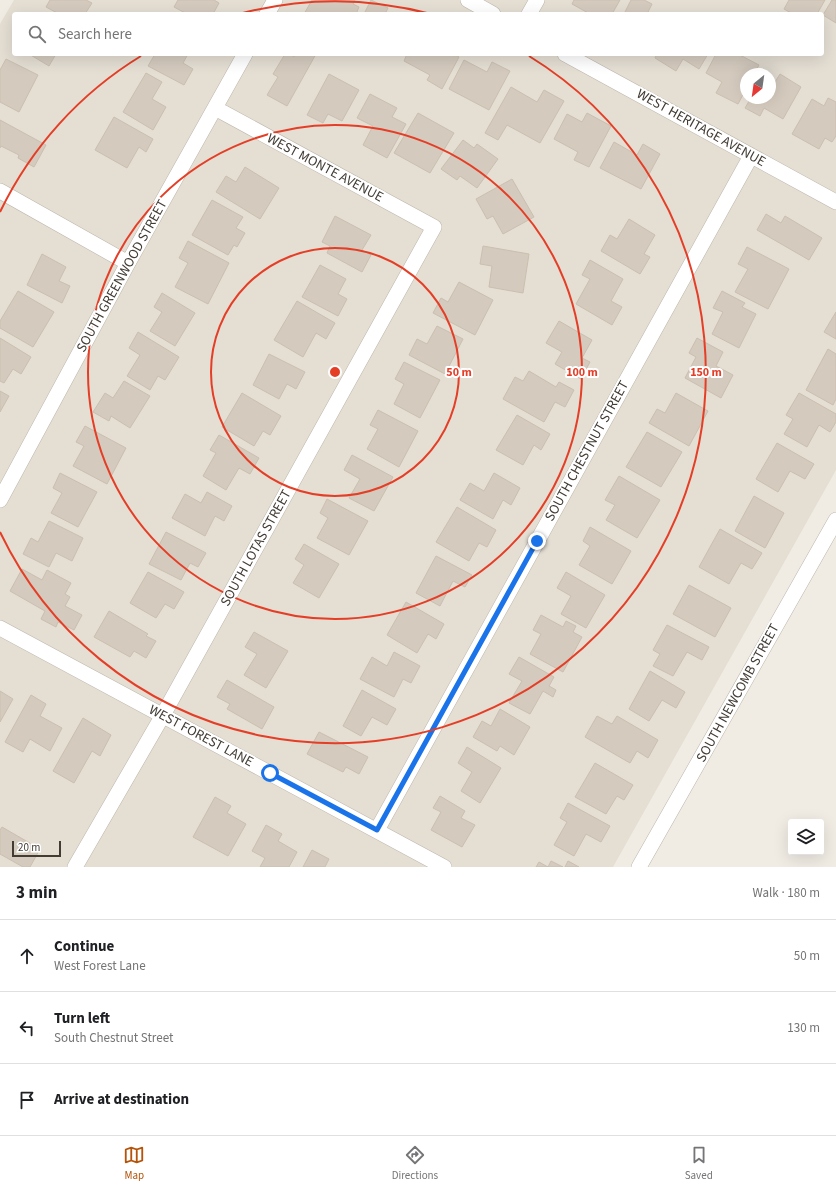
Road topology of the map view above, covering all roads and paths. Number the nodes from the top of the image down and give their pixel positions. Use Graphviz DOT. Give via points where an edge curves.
graph roads {
  1 [pos="275,0"];
  2 [pos="468,0"];
  3 [pos="537,0"];
  4 [pos="268,12"];
  5 [pos="489,12"];
  6 [pos="530,12"];
  7 [pos="244,56"];
  8 [pos="569,56"];
  9 [pos="215,108"];
  10 [pos="752,156"];
  11 [pos="0,191"];
  12 [pos="836,202"];
  13 [pos="434,227"];
  14 [pos="128,263"];
  15 [pos="0,500"];
  16 [pos="836,520"];
  17 [pos="0,628"];
  18 [pos="162,715"];
  19 [pos="377,830"];
  20 [pos="75,867"];
  21 [pos="444,867"];
  22 [pos="640,867"];
  1 -- 4 [label="street"];
  2 -- 5 [label="street"];
  3 -- 6 [label="street"];
  7 -- 9 [label="street, SOUTH GREENWOOD STREET"];
  8 -- 10 [label="street, WEST HERITAGE AVENUE"];
  9 -- 13 [label="street, WEST MONTE AVENUE"];
  9 -- 14 [label="street, SOUTH GREENWOOD STREET"];
  10 -- 12 [label="street, WEST HERITAGE AVENUE"];
  10 -- 19 [label="street, SOUTH CHESTNUT STREET"];
  11 -- 14 [label="street"];
  13 -- 18 [label="street, SOUTH LOTAS STREET"];
  14 -- 15 [label="street, SOUTH GREENWOOD STREET"];
  16 -- 22 [label="street, SOUTH NEWCOMB STREET"];
  17 -- 18 [label="street, WEST FOREST LANE"];
  18 -- 19 [label="street, WEST FOREST LANE"];
  18 -- 20 [label="street, SOUTH LOTAS STREET"];
  19 -- 21 [label="street, WEST FOREST LANE"];
}
